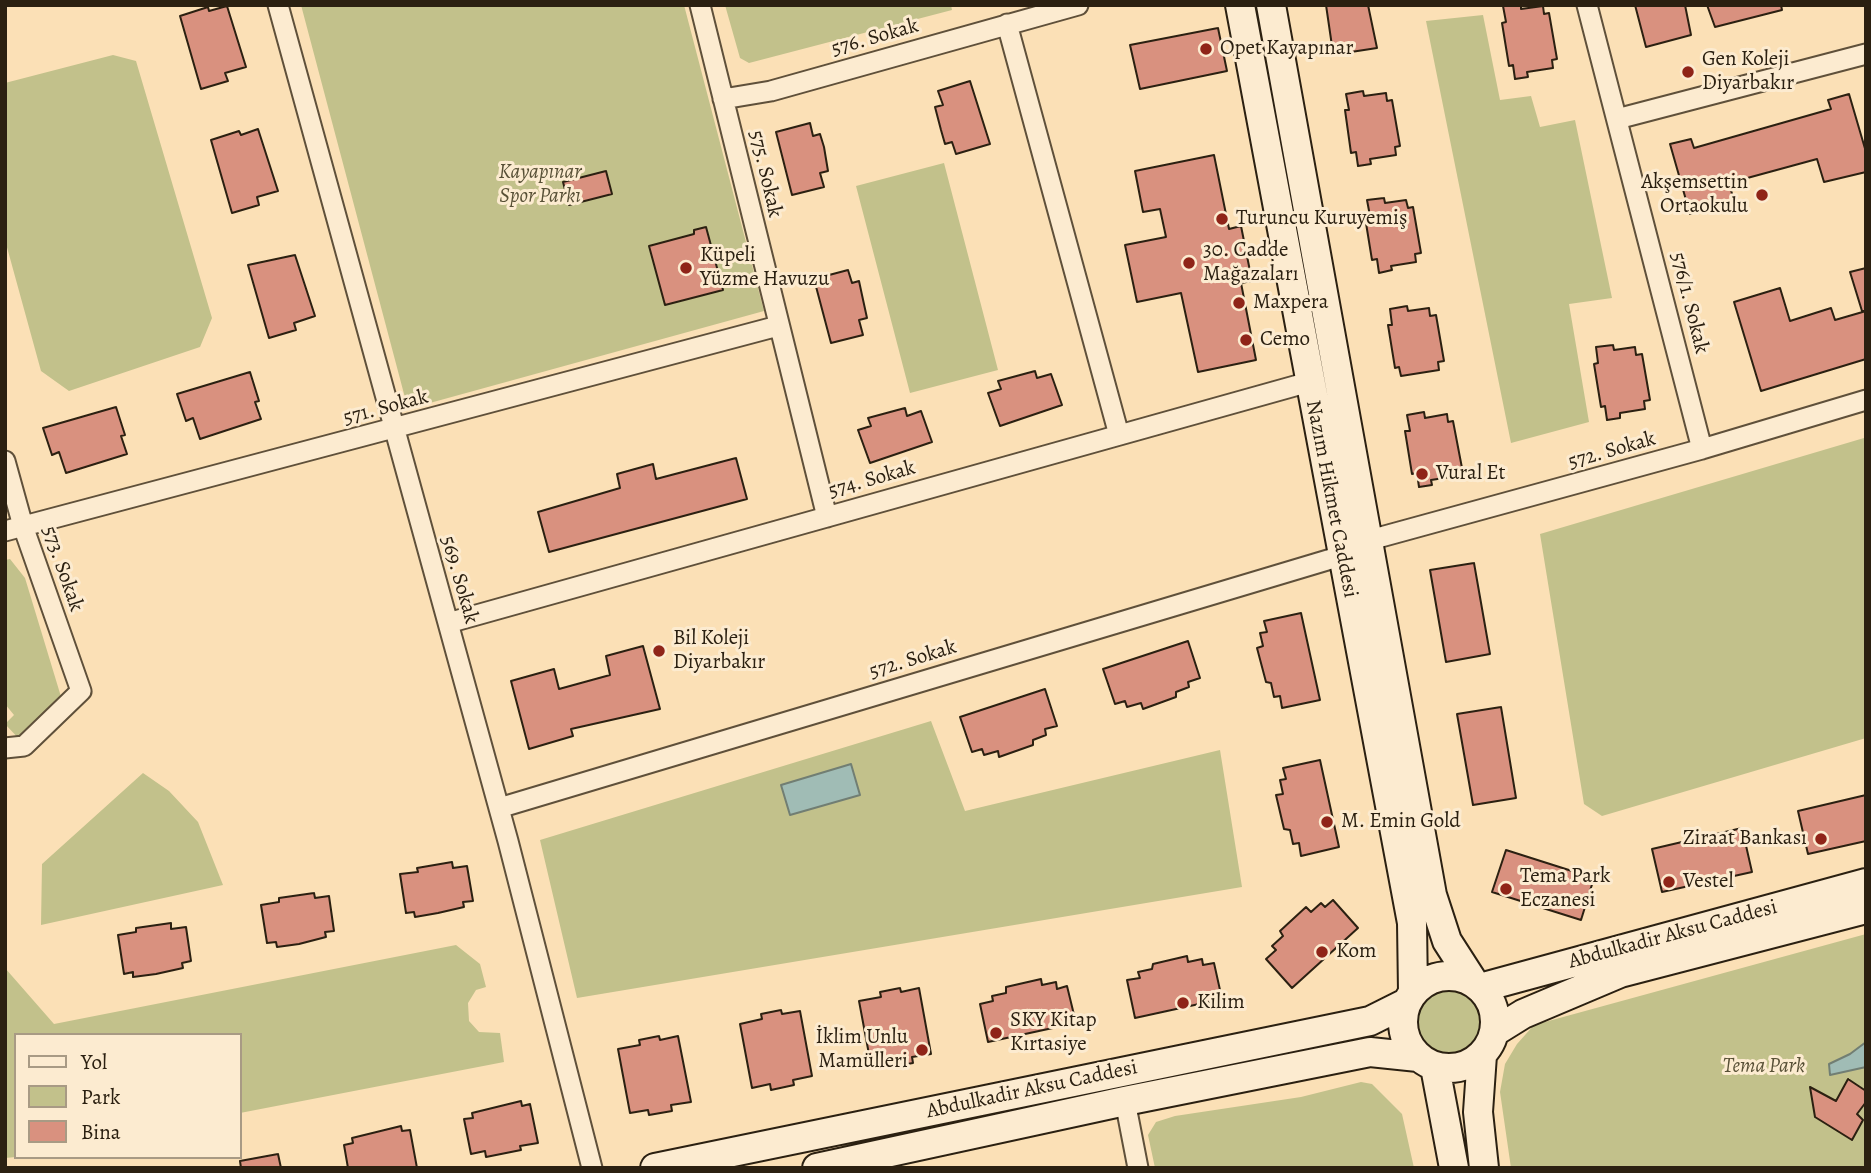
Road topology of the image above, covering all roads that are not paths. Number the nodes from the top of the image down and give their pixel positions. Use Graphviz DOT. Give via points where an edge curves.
graph roads {
  1 [pos="278,5"];
  2 [pos="700,5"];
  3 [pos="1078,5"];
  4 [pos="1240,5"];
  5 [pos="1271,5"];
  6 [pos="1587,5"];
  7 [pos="1007,24"];
  8 [pos="1866,54"];
  9 [pos="723,99"];
  10 [pos="1617,119"];
  11 [pos="778,326"];
  12 [pos="1309,382"];
  13 [pos="1866,400"];
  14 [pos="394,430"];
  15 [pos="1119,435"];
  16 [pos="1702,449"];
  17 [pos="5,461"];
  18 [pos="827,517"];
  19 [pos="14,529"];
  20 [pos="1370,540"];
  21 [pos="1341,556"];
  22 [pos="447,622"];
  23 [pos="5,748"];
  24 [pos="499,808"];
  25 [pos="1866,883"];
  26 [pos="1866,909"];
  27 [pos="1477,985"];
  28 [pos="1409,998"];
  29 [pos="1488,1043"];
  30 [pos="1426,1062"];
  31 [pos="1125,1101"];
  32 [pos="592,1168"];
  33 [pos="655,1168"];
  34 [pos="817,1168"];
  35 [pos="1138,1168"];
  36 [pos="1454,1168"];
  37 [pos="1484,1168"];
  1 -- 14 [label="street, 569. Sokak"];
  2 -- 9 [label="street, 575. Sokak"];
  3 -- 7 [label="street, 576. Sokak"];
  4 -- 12 [label="main road, Nazım Hikmet Caddesi"];
  5 -- 20 [label="main road, Nazım Hikmet Caddesi"];
  6 -- 10 [label="street, 576/1. Sokak"];
  7 -- 9 [label="street, 576. Sokak" via="771,91"];
  7 -- 15 [label="street"];
  8 -- 10 [label="street"];
  9 -- 11 [label="street, 575. Sokak"];
  10 -- 16 [label="street, 576/1. Sokak"];
  11 -- 14 [label="street, 571. Sokak"];
  11 -- 18 [label="street, 575. Sokak"];
  12 -- 15 [label="street, 574. Sokak"];
  12 -- 21 [label="main road, Nazım Hikmet Caddesi"];
  13 -- 16 [label="street, 572. Sokak"];
  14 -- 19 [label="street, 571. Sokak"];
  14 -- 22 [label="street, 569. Sokak"];
  15 -- 18 [label="street, 574. Sokak"];
  16 -- 20 [label="street, 572. Sokak"];
  17 -- 19 [label="street, 573. Sokak"];
  18 -- 22 [label="street, 574. Sokak"];
  19 -- 23 [label="street, 573. Sokak" via="81,691 24,746"];
  20 -- 27 [label="main road, Nazım Hikmet Caddesi" via="1432,895 1447,941"];
  21 -- 24 [label="street, 572. Sokak"];
  21 -- 28 [label="main road, Nazım Hikmet Caddesi" via="1412,923"];
  22 -- 24 [label="street, 569. Sokak"];
  24 -- 32 [label="street, 569. Sokak"];
  25 -- 27 [label="main road, Abdulkadir Aksu Caddesi"];
  26 -- 29 [label="main road, Abdulkadir Aksu Caddesi" via="1620,973 1523,1014"];
  27 -- 28 [label="main road" via="1462,977 1435,977"];
  27 -- 29 [label="main road" via="1490,1000 1495,1016"];
  28 -- 30 [label="main road" via="1403,1032 1408,1046"];
  28 -- 33 [label="main road, Abdulkadir Aksu Caddesi" via="1370,1021"];
  29 -- 30 [label="main road" via="1460,1067"];
  29 -- 37 [label="main road" via="1478,1112"];
  30 -- 31 [label="main road, Abdulkadir Aksu Caddesi" via="1370,1052"];
  30 -- 36 [label="main road"];
  31 -- 34 [label="main road, Abdulkadir Aksu Caddesi"];
  31 -- 35 [label="street"];
}
